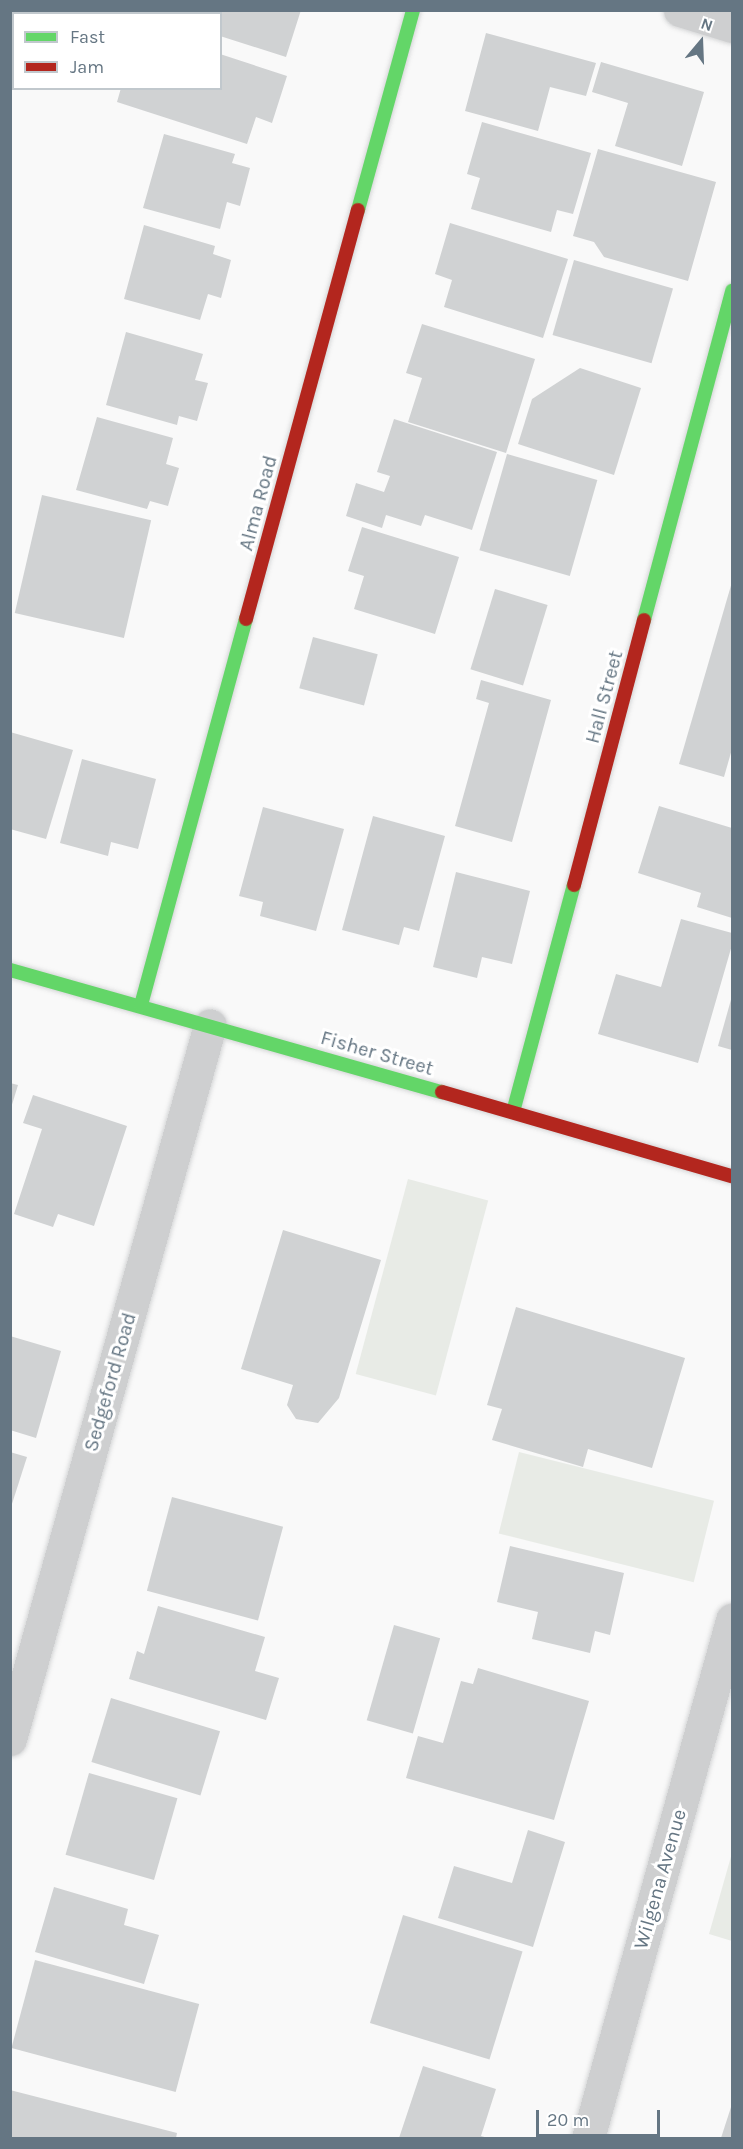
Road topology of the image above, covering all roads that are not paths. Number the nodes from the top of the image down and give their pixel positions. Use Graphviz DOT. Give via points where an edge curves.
graph roads {
  1 [pos="413,10"];
  2 [pos="680,10"];
  3 [pos="732,26"];
  4 [pos="732,291"];
  5 [pos="10,970"];
  6 [pos="141,1005"];
  7 [pos="210,1025"];
  8 [pos="513,1112"];
  9 [pos="732,1176"];
  10 [pos="732,1620"];
  11 [pos="10,1739"];
  12 [pos="588,2139"];
  1 -- 6 [label="street, Alma Road"];
  2 -- 3 [label="street"];
  4 -- 8 [label="street, Hall Street"];
  5 -- 6 [label="street, Fisher Street"];
  6 -- 7 [label="street, Fisher Street"];
  7 -- 8 [label="street, Fisher Street"];
  7 -- 11 [label="street, Sedgeford Road"];
  8 -- 9 [label="street, Fisher Street"];
  10 -- 12 [label="street, Wilgena Avenue"];
}
